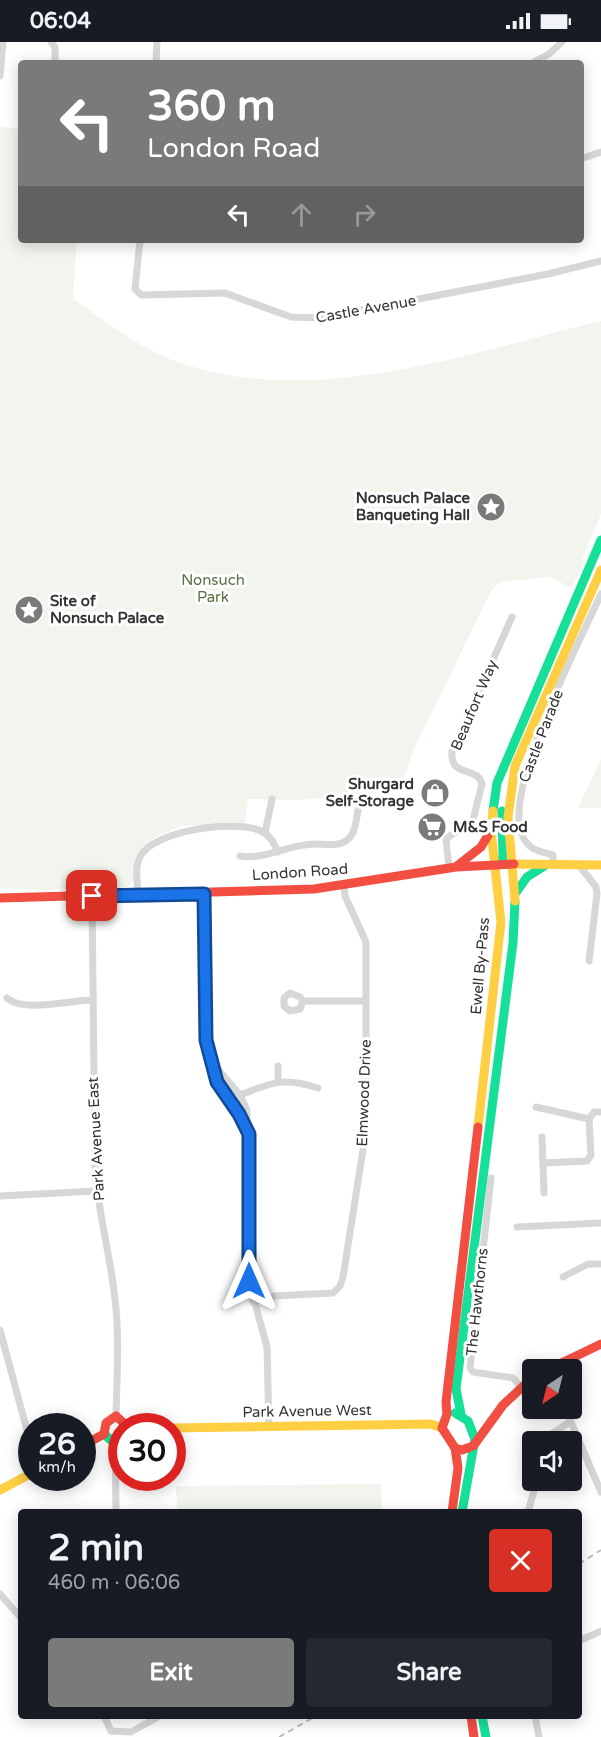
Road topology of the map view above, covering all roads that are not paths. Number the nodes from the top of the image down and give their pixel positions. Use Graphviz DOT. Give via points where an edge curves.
graph roads {
  1 [pos="3,42"];
  2 [pos="51,42"];
  3 [pos="157,42"];
  4 [pos="562,42"];
  5 [pos="55,60"];
  6 [pos="156,60"];
  7 [pos="538,60"];
  8 [pos="0,76"];
  9 [pos="601,152"];
  10 [pos="584,158"];
  11 [pos="140,243"];
  12 [pos="601,261"];
  13 [pos="601,540"];
  14 [pos="601,570"];
  15 [pos="601,594"];
  16 [pos="512,617"];
  17 [pos="534,719"];
  18 [pos="535,745"];
  19 [pos="510,787"];
  20 [pos="272,799"];
  21 [pos="358,810"];
  22 [pos="491,831"];
  23 [pos="265,833"];
  24 [pos="278,852"];
  25 [pos="240,856"];
  26 [pos="494,864"];
  27 [pos="514,864"];
  28 [pos="549,865"];
  29 [pos="579,865"];
  30 [pos="601,865"];
  31 [pos="452,868"];
  32 [pos="344,885"];
  33 [pos="138,894"];
  34 [pos="204,894"];
  35 [pos="515,894"];
  36 [pos="92,896"];
  37 [pos="0,898"];
  38 [pos="501,920"];
  39 [pos="589,961"];
  40 [pos="7,998"];
  41 [pos="92,1000"];
  42 [pos="303,1001"];
  43 [pos="365,1001"];
  44 [pos="211,1062"];
  45 [pos="278,1066"];
  46 [pos="278,1081"];
  47 [pos="318,1088"];
  48 [pos="240,1095"];
  49 [pos="536,1107"];
  50 [pos="601,1112"];
  51 [pos="589,1119"];
  52 [pos="249,1134"];
  53 [pos="542,1137"];
  54 [pos="543,1163"];
  55 [pos="491,1178"];
  56 [pos="96,1191"];
  57 [pos="544,1193"];
  58 [pos="0,1196"];
  59 [pos="601,1223"];
  60 [pos="518,1227"];
  61 [pos="601,1264"];
  62 [pos="563,1277"];
  63 [pos="253,1302"];
  64 [pos="0,1330"];
  65 [pos="601,1344"];
  66 [pos="569,1359"];
  67 [pos="520,1386"];
  68 [pos="22,1413"];
  69 [pos="116,1413"];
  70 [pos="447,1414"];
  71 [pos="465,1418"];
  72 [pos="569,1419"];
  73 [pos="108,1422"];
  74 [pos="490,1422"];
  75 [pos="570,1422"];
  76 [pos="269,1427"];
  77 [pos="186,1428"];
  78 [pos="442,1428"];
  79 [pos="556,1431"];
  80 [pos="104,1434"];
  81 [pos="96,1438"];
  82 [pos="108,1439"];
  83 [pos="474,1445"];
  84 [pos="455,1448"];
  85 [pos="18,1480"];
  86 [pos="0,1490"];
  87 [pos="117,1491"];
  88 [pos="534,1491"];
  89 [pos="601,1492"];
  90 [pos="116,1509"];
  91 [pos="452,1509"];
  92 [pos="463,1509"];
  93 [pos="529,1509"];
  94 [pos="0,1594"];
  95 [pos="18,1615"];
  96 [pos="601,1631"];
  97 [pos="582,1640"];
  98 [pos="105,1719"];
  99 [pos="155,1719"];
  100 [pos="471,1719"];
  101 [pos="483,1719"];
  102 [pos="535,1719"];
  103 [pos="110,1734"];
  104 [pos="474,1737"];
  105 [pos="486,1737"];
  106 [pos="538,1737"];
  1 -- 8 [label="street"];
  2 -- 5 [label="street"];
  3 -- 6 [label="street"];
  4 -- 7 [label="street"];
  9 -- 10 [label="street"];
  11 -- 12 [label="street, Castle Avenue" via="135,289 145,297 225,293 302,320"];
  13 -- 22 [label="main road, Ewell By-Pass" via="502,769"];
  14 -- 17 [label="main road, Ewell By-Pass"];
  15 -- 18 [label="street, Castle Parade"];
  16 -- 31 [label="street, Beaufort Way" via="452,752 456,767 478,776 483,784 472,824 453,832 446,840"];
  17 -- 18 [label="street"];
  17 -- 19 [label="main road, Ewell By-Pass"];
  18 -- 28 [label="street, Castle Parade" via="521,786 519,826 532,848 553,855"];
  19 -- 26 [label="main road" via="502,813 503,858"];
  19 -- 27 [label="main road, Ewell By-Pass" via="508,817"];
  20 -- 23 [label="street"];
  21 -- 24 [label="street" via="352,834 345,841"];
  22 -- 26 [label="main road, Ewell By-Pass"];
  22 -- 31 [label="main road" via="481,847"];
  23 -- 24 [label="street"];
  23 -- 33 [label="street" via="253,828 192,830 160,839 140,858"];
  24 -- 25 [label="street" via="263,857"];
  26 -- 27 [label="main road, London Road"];
  26 -- 31 [label="main road, London Road"];
  26 -- 38 [label="main road, Ewell By-Pass"];
  27 -- 28 [label="main road, London Road"];
  27 -- 35 [label="main road, Ewell By-Pass"];
  27 -- 38 [label="main road" via="507,871 507,905"];
  28 -- 29 [label="main road, London Road"];
  28 -- 35 [label="main road" via="527,878"];
  29 -- 30 [label="main road, London Road"];
  29 -- 39 [label="street" via="597,894"];
  31 -- 32 [label="main road, London Road"];
  32 -- 34 [label="main road, London Road"];
  32 -- 43 [label="street, Elmwood Drive" via="345,896 366,942"];
  33 -- 34 [label="main road, London Road"];
  33 -- 36 [label="main road, London Road"];
  34 -- 44 [label="street" via="206,1040"];
  35 -- 71 [label="main road, Ewell By-Pass" via="513,943 456,1389"];
  36 -- 37 [label="main road, London Road"];
  36 -- 41 [label="street, Park Avenue East"];
  38 -- 70 [label="main road, Ewell By-Pass"];
  40 -- 41 [label="street" via="12,1003 41,1004"];
  41 -- 56 [label="street, Park Avenue East"];
  42 -- 43 [label="street"];
  43 -- 63 [label="street, Elmwood Drive" via="364,1137 340,1286 324,1295 274,1296"];
  44 -- 48 [label="street"];
  44 -- 52 [label="street" via="217,1082"];
  45 -- 46 [label="street"];
  46 -- 47 [label="street"];
  46 -- 48 [label="street"];
  48 -- 52 [label="street" via="247,1110"];
  49 -- 51 [label="street"];
  50 -- 51 [label="street"];
  51 -- 54 [label="street" via="591,1155 587,1161"];
  52 -- 63 [label="street" via="249,1281"];
  53 -- 54 [label="street"];
  54 -- 57 [label="street"];
  55 -- 67 [label="street, The Hawthorns" via="470,1368 473,1372 513,1378"];
  56 -- 58 [label="street"];
  56 -- 69 [label="street, Park Avenue East" via="116,1302"];
  59 -- 60 [label="street"];
  61 -- 62 [label="street" via="588,1264"];
  63 -- 76 [label="street" via="267,1347"];
  64 -- 68 [label="street"];
  65 -- 66 [label="main road"];
  67 -- 74 [label="main road"];
  70 -- 71 [label="main road"];
  70 -- 78 [label="main road, Ewell By-Pass"];
  71 -- 74 [label="main road" via="480,1424"];
  71 -- 83 [label="main road, Ewell By-Pass" via="474,1434"];
  72 -- 75 [label="street"];
  73 -- 80 [label="main road"];
  74 -- 83 [label="main road"];
  75 -- 79 [label="street"];
  75 -- 89 [label="street"];
  76 -- 77 [label="main road, Park Avenue West"];
  76 -- 78 [label="main road, Park Avenue West" via="431,1424"];
  78 -- 84 [label="main road"];
  80 -- 81 [label="main road"];
  80 -- 82 [label="main road"];
  83 -- 84 [label="main road" via="462,1450"];
  83 -- 92 [label="main road"];
  84 -- 91 [label="main road" via="458,1468"];
  85 -- 86 [label="main road"];
  87 -- 90 [label="street"];
  88 -- 93 [label="street"];
  94 -- 95 [label="street"];
  96 -- 97 [label="street"];
  98 -- 103 [label="street"];
  99 -- 103 [label="street" via="131,1732"];
  100 -- 104 [label="main road"];
  101 -- 105 [label="main road"];
  102 -- 106 [label="street"];
}
